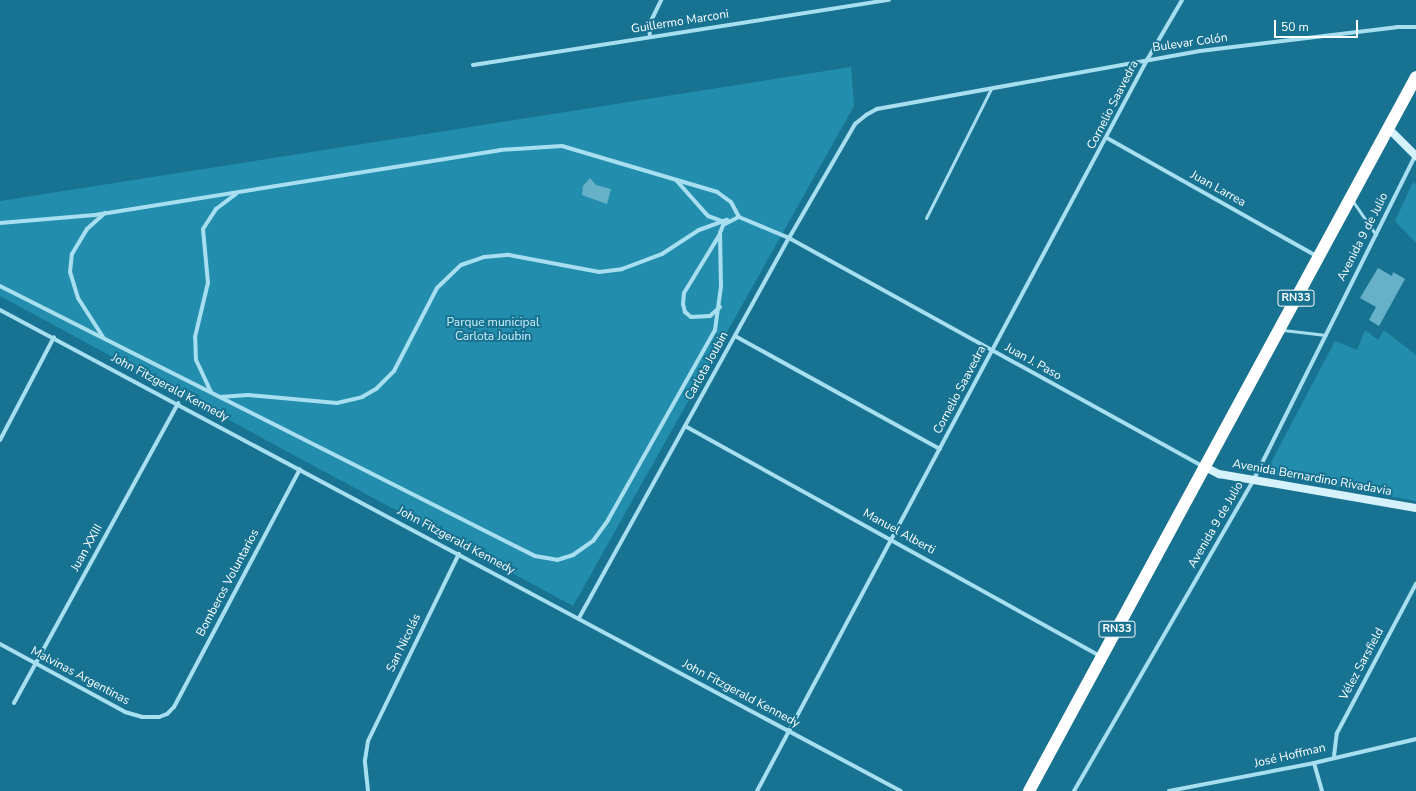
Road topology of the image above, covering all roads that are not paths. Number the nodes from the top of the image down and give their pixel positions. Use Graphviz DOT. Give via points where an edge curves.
graph roads {
  1 [pos="661,0"];
  2 [pos="890,0"];
  3 [pos="1182,0"];
  4 [pos="1416,27"];
  5 [pos="650,37"];
  6 [pos="1147,60"];
  7 [pos="473,65"];
  8 [pos="1416,77"];
  9 [pos="991,89"];
  10 [pos="855,124"];
  11 [pos="1388,128"];
  12 [pos="1107,138"];
  13 [pos="1416,155"];
  14 [pos="676,179"];
  15 [pos="238,193"];
  16 [pos="1351,198"];
  17 [pos="105,213"];
  18 [pos="739,217"];
  19 [pos="926,218"];
  20 [pos="730,220"];
  21 [pos="722,221"];
  22 [pos="0,223"];
  23 [pos="720,234"];
  24 [pos="1376,235"];
  25 [pos="789,238"];
  26 [pos="1318,257"];
  27 [pos="0,286"];
  28 [pos="720,307"];
  29 [pos="0,310"];
  30 [pos="1279,330"];
  31 [pos="1326,335"];
  32 [pos="735,336"];
  33 [pos="54,337"];
  34 [pos="105,339"];
  35 [pos="992,351"];
  36 [pos="211,392"];
  37 [pos="219,397"];
  38 [pos="178,403"];
  39 [pos="685,426"];
  40 [pos="0,440"];
  41 [pos="940,449"];
  42 [pos="1205,467"];
  43 [pos="300,469"];
  44 [pos="1254,479"];
  45 [pos="1416,508"];
  46 [pos="891,540"];
  47 [pos="459,554"];
  48 [pos="1416,584"];
  49 [pos="579,618"];
  50 [pos="0,644"];
  51 [pos="1102,657"];
  52 [pos="36,663"];
  53 [pos="14,703"];
  54 [pos="174,706"];
  55 [pos="789,731"];
  56 [pos="1416,739"];
  57 [pos="1334,756"];
  58 [pos="1314,763"];
  59 [pos="368,791"];
  60 [pos="757,791"];
  61 [pos="901,791"];
  62 [pos="1029,791"];
  63 [pos="1074,791"];
  64 [pos="1169,791"];
  65 [pos="1322,791"];
  1 -- 5 [label="street" via="649,25"];
  2 -- 5 [label="street, Guillermo Marconi"];
  3 -- 6 [label="street, Cornelio Saavedra"];
  4 -- 6 [label="street, Bulevar Colón" via="1350,32"];
  5 -- 7 [label="street, Guillermo Marconi"];
  6 -- 9 [label="street, Bulevar Colón"];
  6 -- 12 [label="street, Cornelio Saavedra"];
  8 -- 11 [label="highway, RN33"];
  9 -- 10 [label="street, Bulevar Colón" via="877,109"];
  9 -- 19 [label="lane"];
  10 -- 25 [label="street, Carlota Joubin"];
  11 -- 13 [label="main road"];
  11 -- 16 [label="highway, RN33"];
  12 -- 26 [label="street, Juan Larrea"];
  12 -- 35 [label="street, Cornelio Saavedra"];
  13 -- 24 [label="street, Avenida 9 de Julio"];
  14 -- 15 [label="street" via="562,146 500,150"];
  14 -- 18 [label="street" via="717,192 731,202"];
  14 -- 21 [label="street" via="708,216"];
  15 -- 17 [label="street"];
  15 -- 36 [label="street" via="216,209 203,230 208,283 195,337 196,360"];
  16 -- 24 [label="lane"];
  16 -- 26 [label="highway, RN33"];
  17 -- 22 [label="street"];
  17 -- 34 [label="street" via="87,228 72,254 70,272 78,298"];
  18 -- 20 [label="street"];
  18 -- 25 [label="street, Juan J. Paso"];
  20 -- 21 [label="street"];
  20 -- 23 [label="street" via="723,225"];
  21 -- 37 [label="street" via="698,230 662,254 622,270 599,272 508,255 484,257 461,265 437,288 394,371 376,389 362,397 337,403 248,395"];
  23 -- 28 [label="street"];
  23 -- 28 [label="street" via="684,293 683,304 685,312 691,317 710,316"];
  24 -- 31 [label="street, Avenida 9 de Julio"];
  25 -- 32 [label="street, Carlota Joubin"];
  25 -- 35 [label="street, Juan J. Paso"];
  26 -- 30 [label="highway, RN33"];
  27 -- 34 [label="street"];
  28 -- 37 [label="street" via="715,330 608,520 593,541 573,555 557,560 535,556"];
  29 -- 33 [label="street, John Fitzgerald Kennedy"];
  30 -- 31 [label="lane"];
  30 -- 42 [label="highway, RN33"];
  31 -- 44 [label="street, Avenida 9 de Julio"];
  32 -- 39 [label="street, Carlota Joubin"];
  32 -- 41 [label="street"];
  33 -- 38 [label="street, John Fitzgerald Kennedy"];
  33 -- 40 [label="street"];
  34 -- 36 [label="street"];
  35 -- 41 [label="street, Cornelio Saavedra"];
  35 -- 42 [label="street, Juan J. Paso"];
  36 -- 37 [label="street"];
  38 -- 43 [label="street, John Fitzgerald Kennedy"];
  38 -- 52 [label="street, Juan XXIII"];
  39 -- 46 [label="street, Manuel Alberti"];
  39 -- 49 [label="street, Carlota Joubin"];
  41 -- 46 [label="street, Cornelio Saavedra"];
  42 -- 44 [label="main road, Avenida Bernardino Rivadavia" via="1219,474"];
  42 -- 51 [label="highway, RN33"];
  43 -- 47 [label="street, John Fitzgerald Kennedy"];
  43 -- 54 [label="street, Bomberos Voluntarios"];
  44 -- 45 [label="main road, Avenida Bernardino Rivadavia"];
  44 -- 63 [label="street, Avenida 9 de Julio"];
  46 -- 51 [label="street, Manuel Alberti"];
  46 -- 55 [label="street, Cornelio Saavedra"];
  47 -- 49 [label="street, John Fitzgerald Kennedy"];
  47 -- 59 [label="street, San Nicolás" via="368,741 365,760"];
  48 -- 57 [label="street, Vélez Sarsfield" via="1338,733"];
  49 -- 55 [label="street, John Fitzgerald Kennedy"];
  50 -- 52 [label="street, Malvinas Argentinas"];
  51 -- 62 [label="highway, RN33"];
  52 -- 53 [label="street, Juan XXIII"];
  52 -- 54 [label="street, Malvinas Argentinas" via="125,712 142,717 159,717"];
  55 -- 60 [label="street, Cornelio Saavedra"];
  55 -- 61 [label="street, John Fitzgerald Kennedy"];
  56 -- 57 [label="street, José Hoffman"];
  57 -- 58 [label="street, José Hoffman"];
  58 -- 64 [label="street, José Hoffman"];
  58 -- 65 [label="street"];
}
